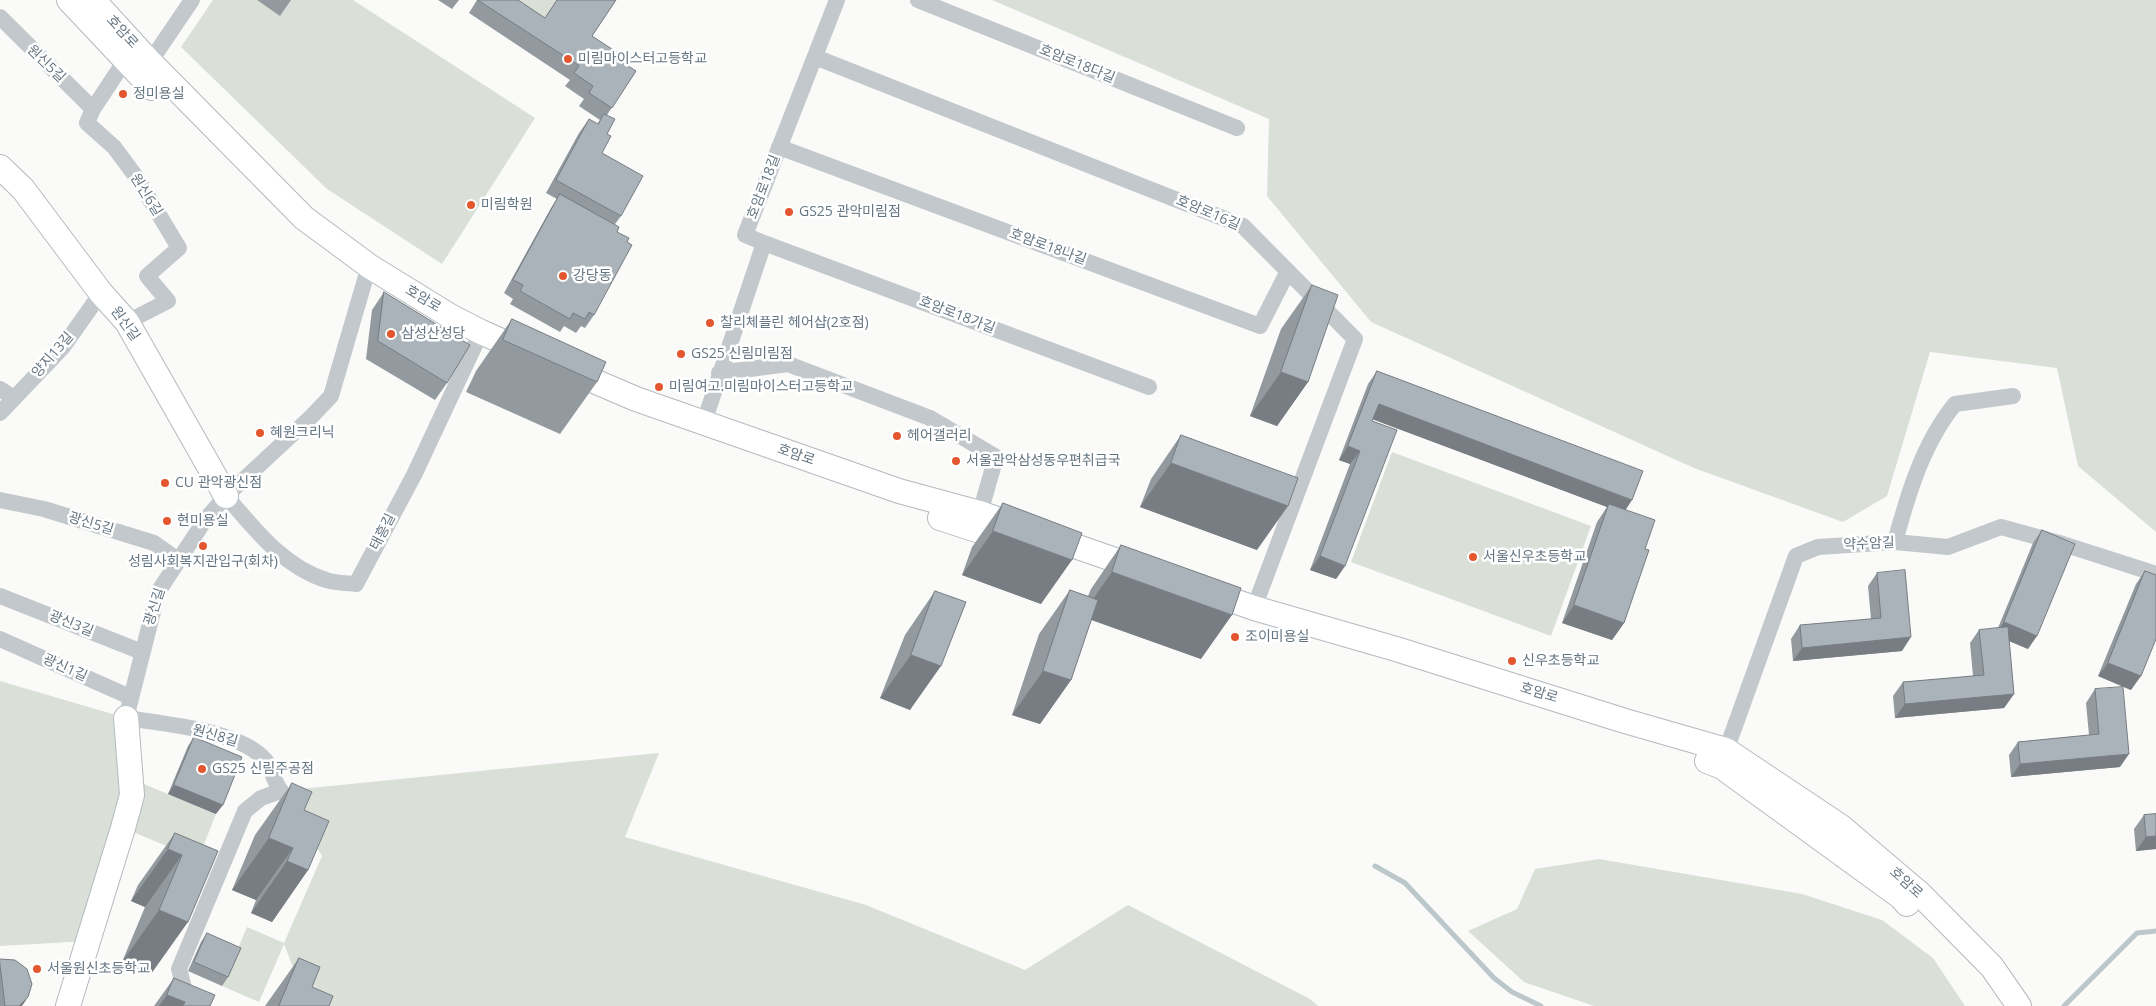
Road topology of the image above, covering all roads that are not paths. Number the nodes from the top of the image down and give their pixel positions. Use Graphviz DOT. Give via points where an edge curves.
graph roads {
  1 [pos="69,0"];
  2 [pos="92,0"];
  3 [pos="192,0"];
  4 [pos="837,0"];
  5 [pos="918,0"];
  6 [pos="0,17"];
  7 [pos="136,56"];
  8 [pos="815,57"];
  9 [pos="93,109"];
  10 [pos="1237,128"];
  11 [pos="779,147"];
  12 [pos="0,167"];
  13 [pos="764,243"];
  14 [pos="1288,271"];
  15 [pos="368,272"];
  16 [pos="101,293"];
  17 [pos="126,322"];
  18 [pos="480,336"];
  19 [pos="720,373"];
  20 [pos="1149,387"];
  21 [pos="0,390"];
  22 [pos="2013,396"];
  23 [pos="14,398"];
  24 [pos="0,413"];
  25 [pos="704,422"];
  26 [pos="226,496"];
  27 [pos="0,500"];
  28 [pos="980,513"];
  29 [pos="1895,542"];
  30 [pos="178,560"];
  31 [pos="2156,574"];
  32 [pos="1171,586"];
  33 [pos="0,596"];
  34 [pos="1254,608"];
  35 [pos="0,639"];
  36 [pos="142,652"];
  37 [pos="128,707"];
  38 [pos="1723,758"];
  39 [pos="68,1006"];
  40 [pos="189,1006"];
  41 [pos="1999,1006"];
  42 [pos="2019,1006"];
  1 -- 7 [label="main road"];
  2 -- 7 [label="main road, 호암로"];
  3 -- 7 [label="street"];
  4 -- 8 [label="street, 호암로18길"];
  5 -- 10 [label="street, 호암로18다길"];
  6 -- 9 [label="street, 원신5길"];
  7 -- 9 [label="street"];
  7 -- 15 [label="main road, 호암로" via="304,218"];
  8 -- 11 [label="street, 호암로18길"];
  8 -- 14 [label="street, 호암로16길" via="1243,226"];
  9 -- 17 [label="street, 원신6길" via="87,123 114,147 179,248 147,276 168,301"];
  11 -- 13 [label="street, 호암로18길" via="745,235"];
  11 -- 14 [label="street, 호암로18나길" via="1260,326"];
  12 -- 16 [label="main road, 원신길" via="22,189"];
  13 -- 19 [label="street"];
  13 -- 20 [label="street, 호암로18가길"];
  14 -- 34 [label="street, 호암로16길" via="1354,339"];
  15 -- 18 [label="main road, 호암로"];
  15 -- 26 [label="street, 광신길" via="331,396"];
  16 -- 17 [label="main road, 원신길"];
  16 -- 23 [label="street, 양지13길" via="63,347"];
  17 -- 26 [label="main road, 원신길"];
  18 -- 25 [label="main road, 호암로" via="636,399"];
  18 -- 26 [label="street, 태흥길" via="414,475 356,584 325,580 295,565 268,545"];
  18 -- 32 [label="main road" via="643,413 937,517"];
  19 -- 25 [label="street"];
  19 -- 28 [label="street" via="788,364 930,418 996,457"];
  21 -- 23 [label="street"];
  22 -- 29 [label="street" via="1955,404 1940,422 1909,490"];
  23 -- 24 [label="street, 양지13길"];
  25 -- 28 [label="main road, 호암로" via="899,491"];
  26 -- 30 [label="street, 광신길"];
  27 -- 30 [label="street, 광신5길" via="44,509 154,543"];
  28 -- 32 [label="main road, 호암로"];
  29 -- 31 [label="street, 약수암길" via="1948,547 2000,527"];
  29 -- 38 [label="street, 약수암길" via="1818,547 1796,556"];
  30 -- 36 [label="street, 광신길" via="158,592"];
  32 -- 34 [label="main road, 호암로"];
  32 -- 38 [label="main road" via="1298,634"];
  33 -- 36 [label="street, 광신3길"];
  34 -- 38 [label="main road, 호암로" via="1625,721"];
  35 -- 37 [label="street, 광신1길"];
  36 -- 37 [label="street, 광신길"];
  37 -- 39 [label="main road, 광신길" via="132,795"];
  37 -- 40 [label="street, 원신8길" via="233,738 257,751 267,762 281,791 261,798 245,811 179,969"];
  38 -- 41 [label="main road" via="1901,897 1979,978"];
  38 -- 42 [label="main road, 호암로" via="1840,826 1920,894 1992,968"];
}
